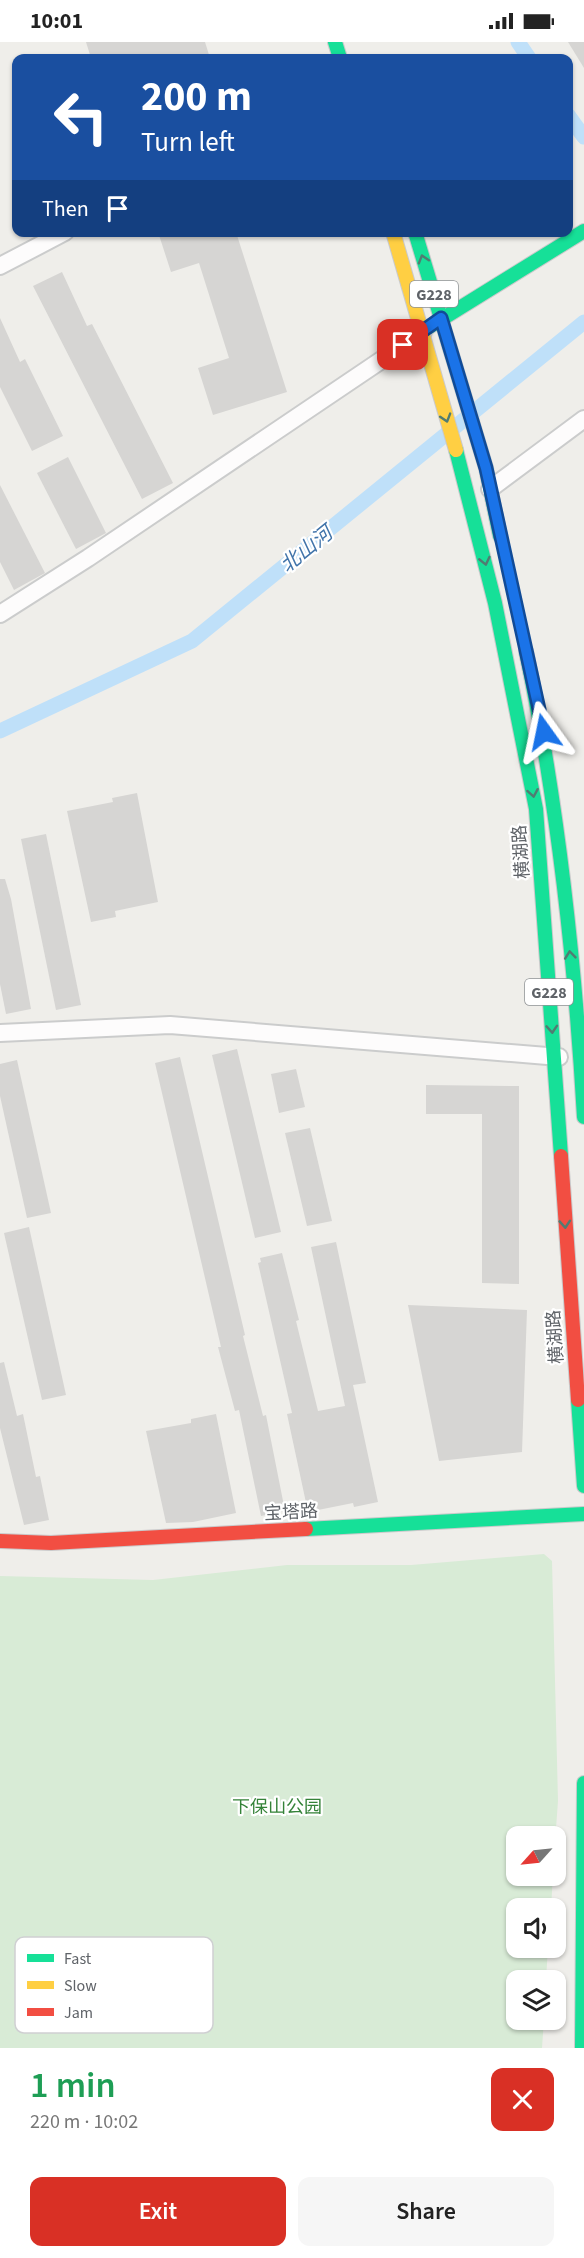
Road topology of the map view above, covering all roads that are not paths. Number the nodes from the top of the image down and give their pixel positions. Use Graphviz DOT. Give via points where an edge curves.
graph roads {
  1 [pos="584,231"];
  2 [pos="55,237"];
  3 [pos="394,237"];
  4 [pos="417,237"];
  5 [pos="0,266"];
  6 [pos="441,318"];
  7 [pos="423,332"];
  8 [pos="584,420"];
  9 [pos="490,489"];
  10 [pos="502,545"];
  11 [pos="0,614"];
  12 [pos="523,638"];
  13 [pos="0,1033"];
  14 [pos="554,1057"];
  15 [pos="581,1059"];
  16 [pos="584,1117"];
  17 [pos="584,1486"];
  18 [pos="584,1514"];
  19 [pos="0,1541"];
  20 [pos="584,1784"];
  21 [pos="582,2048"];
  1 -- 6 [label="main road"];
  2 -- 5 [label="street"];
  3 -- 7 [label="main road, 横湖路 / G228"];
  6 -- 4 [label="main road, G228, one-way"];
  6 -- 7 [label="main road"];
  6 -- 9 [label="main road, G228"];
  7 -- 11 [label="street" via="52,583"];
  7 -- 14 [label="main road, 横湖路 / G228, one-way" via="472,504 536,810"];
  8 -- 9 [label="street"];
  9 -- 10 [label="main road, G228"];
  15 -- 12 [label="main road, 横湖路 / G228, one-way" via="556,811 544,732"];
  13 -- 14 [label="street" via="170,1025"];
  14 -- 15 [label="street"];
  14 -- 17 [label="main road, 横湖路 / G228, one-way"];
  15 -- 16 [label="main road, 横湖路 / G228"];
  18 -- 19 [label="main road, 宝塔路" via="51,1543"];
  20 -- 21 [label="main road"];
}
